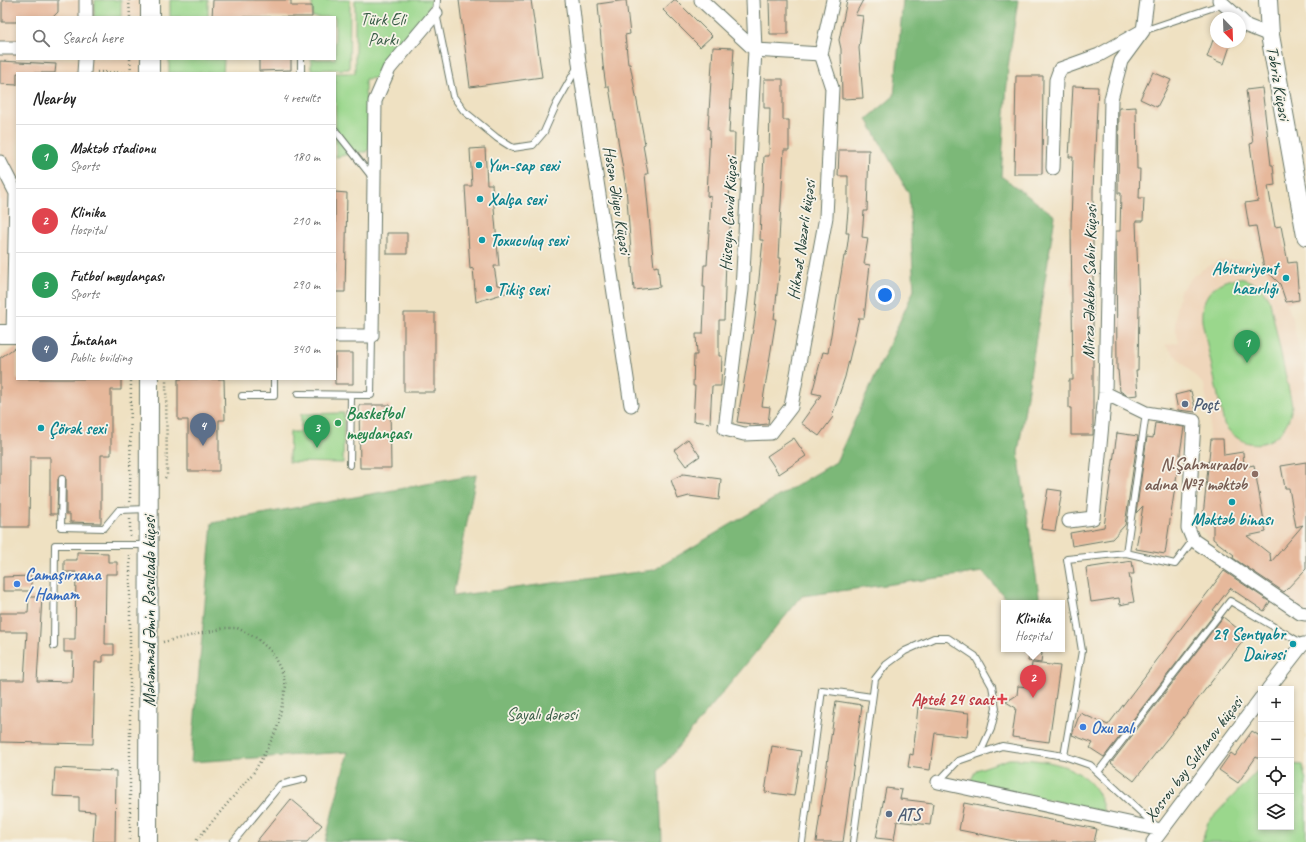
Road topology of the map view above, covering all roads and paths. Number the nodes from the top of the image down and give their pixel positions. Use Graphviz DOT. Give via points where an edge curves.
graph roads {
  1 [pos="86,0"];
  2 [pos="129,0"];
  3 [pos="150,0"];
  4 [pos="572,0"];
  5 [pos="701,0"];
  6 [pos="753,0"];
  7 [pos="833,0"];
  8 [pos="1147,0"];
  9 [pos="1268,0"];
  10 [pos="1221,2"];
  11 [pos="437,6"];
  12 [pos="1232,12"];
  13 [pos="86,16"];
  14 [pos="130,16"];
  15 [pos="150,16"];
  16 [pos="1246,25"];
  17 [pos="1143,31"];
  18 [pos="1270,35"];
  19 [pos="0,48"];
  20 [pos="16,48"];
  21 [pos="755,50"];
  22 [pos="821,54"];
  23 [pos="130,60"];
  24 [pos="150,60"];
  25 [pos="301,60"];
  26 [pos="579,63"];
  27 [pos="84,68"];
  28 [pos="122,72"];
  29 [pos="131,72"];
  30 [pos="150,72"];
  31 [pos="301,72"];
  32 [pos="336,131"];
  33 [pos="0,162"];
  34 [pos="1053,168"];
  35 [pos="375,179"];
  36 [pos="16,195"];
  37 [pos="1306,236"];
  38 [pos="10,334"];
  39 [pos="336,336"];
  40 [pos="372,336"];
  41 [pos="131,380"];
  42 [pos="149,380"];
  43 [pos="274,380"];
  44 [pos="1105,393"];
  45 [pos="298,394"];
  46 [pos="351,395"];
  47 [pos="242,396"];
  48 [pos="631,405"];
  49 [pos="1146,413"];
  50 [pos="725,429"];
  51 [pos="350,465"];
  52 [pos="62,479"];
  53 [pos="150,509"];
  54 [pos="130,510"];
  55 [pos="1069,521"];
  56 [pos="1193,540"];
  57 [pos="130,545"];
  58 [pos="150,545"];
  59 [pos="1126,554"];
  60 [pos="1306,614"];
  61 [pos="1305,642"];
  62 [pos="54,646"];
  63 [pos="149,646"];
  64 [pos="1270,686"];
  65 [pos="872,697"];
  66 [pos="1258,702"];
  67 [pos="980,753"];
  68 [pos="1064,756"];
  69 [pos="1098,772"];
  70 [pos="304,779"];
  71 [pos="938,782"];
  72 [pos="1161,830"];
  73 [pos="130,842"];
  74 [pos="148,842"];
  75 [pos="195,842"];
  76 [pos="233,842"];
  77 [pos="802,842"];
  78 [pos="853,842"];
  79 [pos="1153,842"];
  1 -- 13 [label="street"];
  2 -- 14 [label="path"];
  3 -- 15 [label="main road"];
  4 -- 26 [label="street, Həsən Əliyev Küçəsi"];
  5 -- 21 [label="street"];
  6 -- 21 [label="street, Hüseyn Cavid Küçəsi"];
  7 -- 22 [label="street"];
  8 -- 17 [label="street"];
  9 -- 18 [label="main road, Təbriz Küçəsi"];
  10 -- 12 [label="street"];
  10 -- 17 [label="lane"];
  11 -- 26 [label="lane" via="453,96 464,111 513,148 532,145 544,132"];
  11 -- 35 [label="street" via="389,70 375,101"];
  16 -- 18 [label="street"];
  17 -- 34 [label="street" via="1099,55 1060,69 1056,80"];
  17 -- 44 [label="street, Mirzə Ələkbər Sabir Küçəsi" via="1121,61 1111,99"];
  18 -- 37 [label="main road, Təbriz Küçəsi"];
  19 -- 20 [label="street"];
  21 -- 22 [label="street"];
  21 -- 50 [label="street, Hüseyn Cavid Küçəsi" via="742,290"];
  22 -- 50 [label="street, Hikmət Nəzərli küçəsi" via="832,88 826,217 791,407 771,433 744,434"];
  23 -- 29 [label="path"];
  24 -- 30 [label="main road"];
  25 -- 31 [label="lane"];
  26 -- 48 [label="street, Həsən Əliyev Küçəsi"];
  27 -- 28 [label="path"];
  32 -- 35 [label="lane"];
  33 -- 36 [label="street"];
  35 -- 40 [label="street"];
  36 -- 38 [label="street"];
  39 -- 40 [label="street"];
  40 -- 46 [label="lane" via="371,395"];
  41 -- 54 [label="path"];
  42 -- 53 [label="main road, Məhəmməd Əmin Rəsulzadə küçəsi"];
  43 -- 47 [label="lane" via="274,396"];
  44 -- 49 [label="street"];
  44 -- 55 [label="street, Mirzə Ələkbər Sabir Küçəsi" via="1093,518"];
  45 -- 46 [label="lane"];
  46 -- 51 [label="lane"];
  49 -- 56 [label="street" via="1194,421 1188,528"];
  49 -- 59 [label="lane"];
  52 -- 54 [label="lane" via="61,527 104,528 119,510"];
  53 -- 54 [label="lane"];
  53 -- 58 [label="main road, Məhəmməd Əmin Rəsulzadə küçəsi"];
  54 -- 57 [label="path"];
  56 -- 59 [label="lane" via="1175,564"];
  56 -- 60 [label="street" via="1300,613"];
  57 -- 58 [label="lane"];
  57 -- 62 [label="lane" via="55,545"];
  57 -- 73 [label="path"];
  58 -- 63 [label="main road, Məhəmməd Əmin Rəsulzadə küçəsi"];
  59 -- 68 [label="lane" via="1067,560 1082,651"];
  61 -- 64 [label="street"];
  61 -- 69 [label="lane" via="1230,601"];
  63 -- 74 [label="main road, Məhəmməd Əmin Rəsulzadə küçəsi"];
  63 -- 75 [label="path" via="191,634 237,628 255,637 271,651 286,686 277,729 254,772"];
  65 -- 67 [label="lane" via="875,679 886,665 905,651 934,638 948,638 975,656 992,686 996,708 991,729"];
  65 -- 77 [label="lane" via="822,690"];
  65 -- 78 [label="lane"];
  66 -- 72 [label="street, Xosrov bəy Sultanov küçəsi"];
  67 -- 68 [label="lane" via="1002,746"];
  67 -- 71 [label="lane" via="958,761"];
  68 -- 69 [label="lane" via="1090,765"];
  69 -- 72 [label="lane"];
  70 -- 76 [label="lane" via="280,785"];
  71 -- 72 [label="street"];
  72 -- 79 [label="street, Xosrov bəy Sultanov küçəsi"];
}
